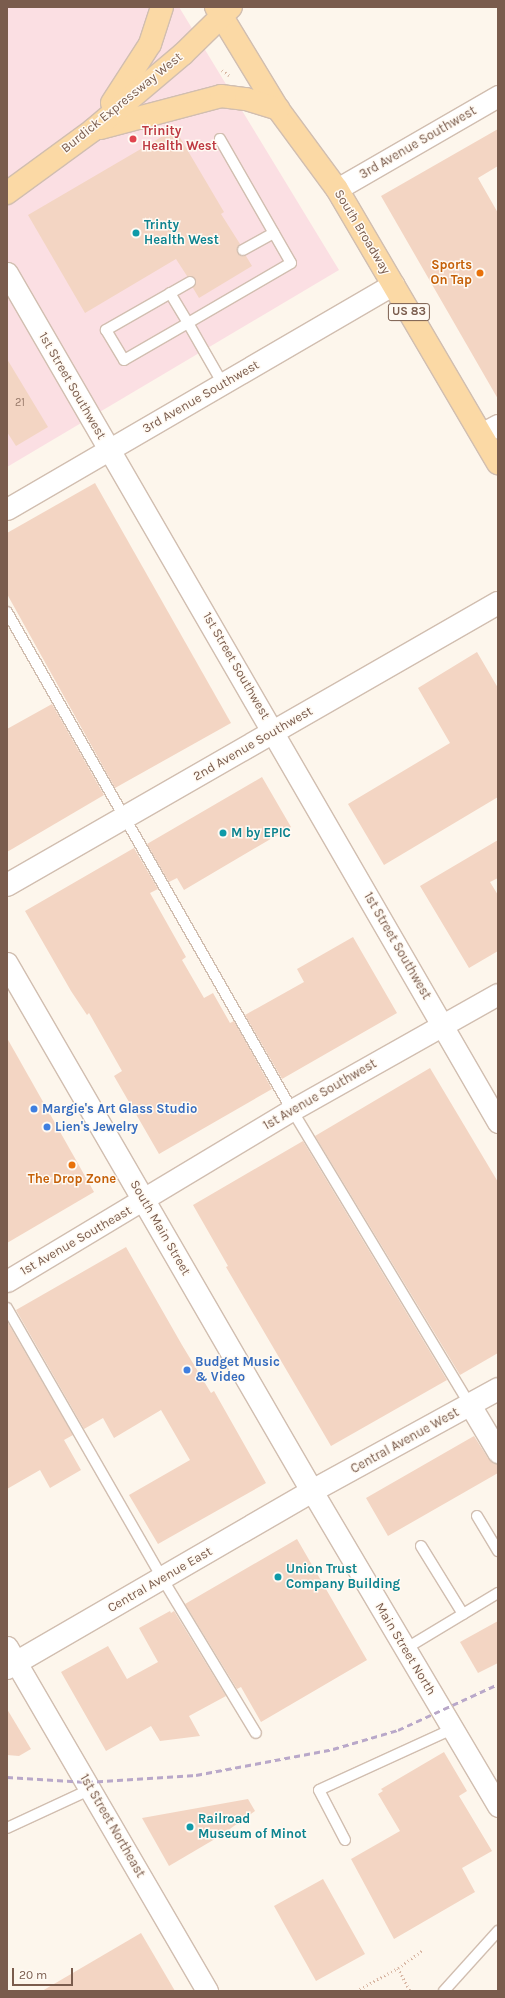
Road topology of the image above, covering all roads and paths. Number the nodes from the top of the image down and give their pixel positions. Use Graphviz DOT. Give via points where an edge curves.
graph roads {
  1 [pos="162,7"];
  2 [pos="223,10"];
  3 [pos="498,96"];
  4 [pos="278,109"];
  5 [pos="93,130"];
  6 [pos="220,139"];
  7 [pos="337,189"];
  8 [pos="7,193"];
  9 [pos="274,233"];
  10 [pos="243,250"];
  11 [pos="7,272"];
  12 [pos="190,282"];
  13 [pos="393,284"];
  14 [pos="170,293"];
  15 [pos="188,323"];
  16 [pos="223,384"];
  17 [pos="490,430"];
  18 [pos="109,450"];
  19 [pos="498,463"];
  20 [pos="7,509"];
  21 [pos="498,604"];
  22 [pos="7,612"];
  23 [pos="274,732"];
  24 [pos="126,817"];
  25 [pos="7,885"];
  26 [pos="7,964"];
  27 [pos="498,994"];
  28 [pos="442,1026"];
  29 [pos="292,1110"];
  30 [pos="498,1122"];
  31 [pos="144,1200"];
  32 [pos="7,1281"];
  33 [pos="7,1308"];
  34 [pos="498,1389"];
  35 [pos="470,1405"];
  36 [pos="498,1452"];
  37 [pos="312,1492"];
  38 [pos="477,1516"];
  39 [pos="421,1546"];
  40 [pos="498,1551"];
  41 [pos="162,1578"];
  42 [pos="498,1593"];
  43 [pos="463,1614"];
  44 [pos="405,1648"];
  45 [pos="10,1659"];
  46 [pos="452,1729"];
  47 [pos="256,1733"];
  48 [pos="91,1790"];
  49 [pos="498,1806"];
  50 [pos="7,1828"];
  51 [pos="345,1840"];
  52 [pos="498,1931"];
  53 [pos="423,1950"];
  54 [pos="398,1968"];
  55 [pos="207,1991"];
  56 [pos="356,1991"];
  57 [pos="410,1991"];
  58 [pos="444,1991"];
  1 -- 5 [label="main road" via="150,44 125,86"];
  2 -- 4 [label="main road, South Broadway / US 83"];
  2 -- 5 [label="main road, Burdick Expressway West" via="183,54"];
  3 -- 7 [label="street, 3rd Avenue Southwest"];
  4 -- 5 [label="main road" via="246,99 221,96"];
  4 -- 7 [label="main road, South Broadway / US 83"];
  5 -- 8 [label="main road, Burdick Expressway West"];
  6 -- 9 [label="lane"];
  7 -- 13 [label="main road, South Broadway / US 83"];
  9 -- 10 [label="lane"];
  9 -- 15 [label="lane" via="291,263"];
  11 -- 18 [label="street, 1st Street Southwest"];
  12 -- 14 [label="lane"];
  13 -- 16 [label="street, 3rd Avenue Southwest"];
  13 -- 17 [label="main road, South Broadway / US 83"];
  14 -- 15 [label="lane"];
  14 -- 15 [label="lane" via="106,330 124,360"];
  15 -- 16 [label="lane"];
  16 -- 18 [label="street, 3rd Avenue Southwest"];
  17 -- 19 [label="main road, South Broadway / US 83"];
  18 -- 20 [label="street, 3rd Avenue Southwest"];
  18 -- 23 [label="street, 1st Street Southwest"];
  21 -- 23 [label="street, 2nd Avenue Southwest"];
  22 -- 24 [label="lane"];
  23 -- 24 [label="street, 2nd Avenue Southwest"];
  23 -- 28 [label="street, 1st Street Southwest"];
  24 -- 25 [label="street, 2nd Avenue Southwest"];
  24 -- 29 [label="lane"];
  26 -- 31 [label="street, South Main Street"];
  27 -- 28 [label="street, 1st Avenue Southwest"];
  28 -- 29 [label="street, 1st Avenue Southwest"];
  28 -- 30 [label="street, 1st Street Southwest"];
  29 -- 31 [label="street, 1st Avenue Southwest"];
  29 -- 35 [label="lane"];
  31 -- 32 [label="street, 1st Avenue Southeast"];
  31 -- 37 [label="street, South Main Street"];
  33 -- 41 [label="lane"];
  34 -- 35 [label="street, Central Avenue West"];
  35 -- 36 [label="street"];
  35 -- 37 [label="street, Central Avenue West"];
  37 -- 41 [label="street, Central Avenue East"];
  37 -- 44 [label="street, Main Street North"];
  38 -- 40 [label="lane"];
  39 -- 43 [label="lane"];
  41 -- 45 [label="street, Central Avenue East"];
  41 -- 47 [label="lane"];
  42 -- 43 [label="lane"];
  43 -- 44 [label="lane"];
  44 -- 46 [label="street, Main Street North"];
  45 -- 48 [label="street, 1st Street Northeast"];
  46 -- 49 [label="street, Main Street North"];
  46 -- 51 [label="lane" via="319,1790"];
  48 -- 50 [label="lane"];
  48 -- 55 [label="street, 1st Street Northeast"];
  52 -- 58 [label="lane"];
  53 -- 54 [label="path"];
  54 -- 56 [label="path"];
  54 -- 57 [label="path"];
}
